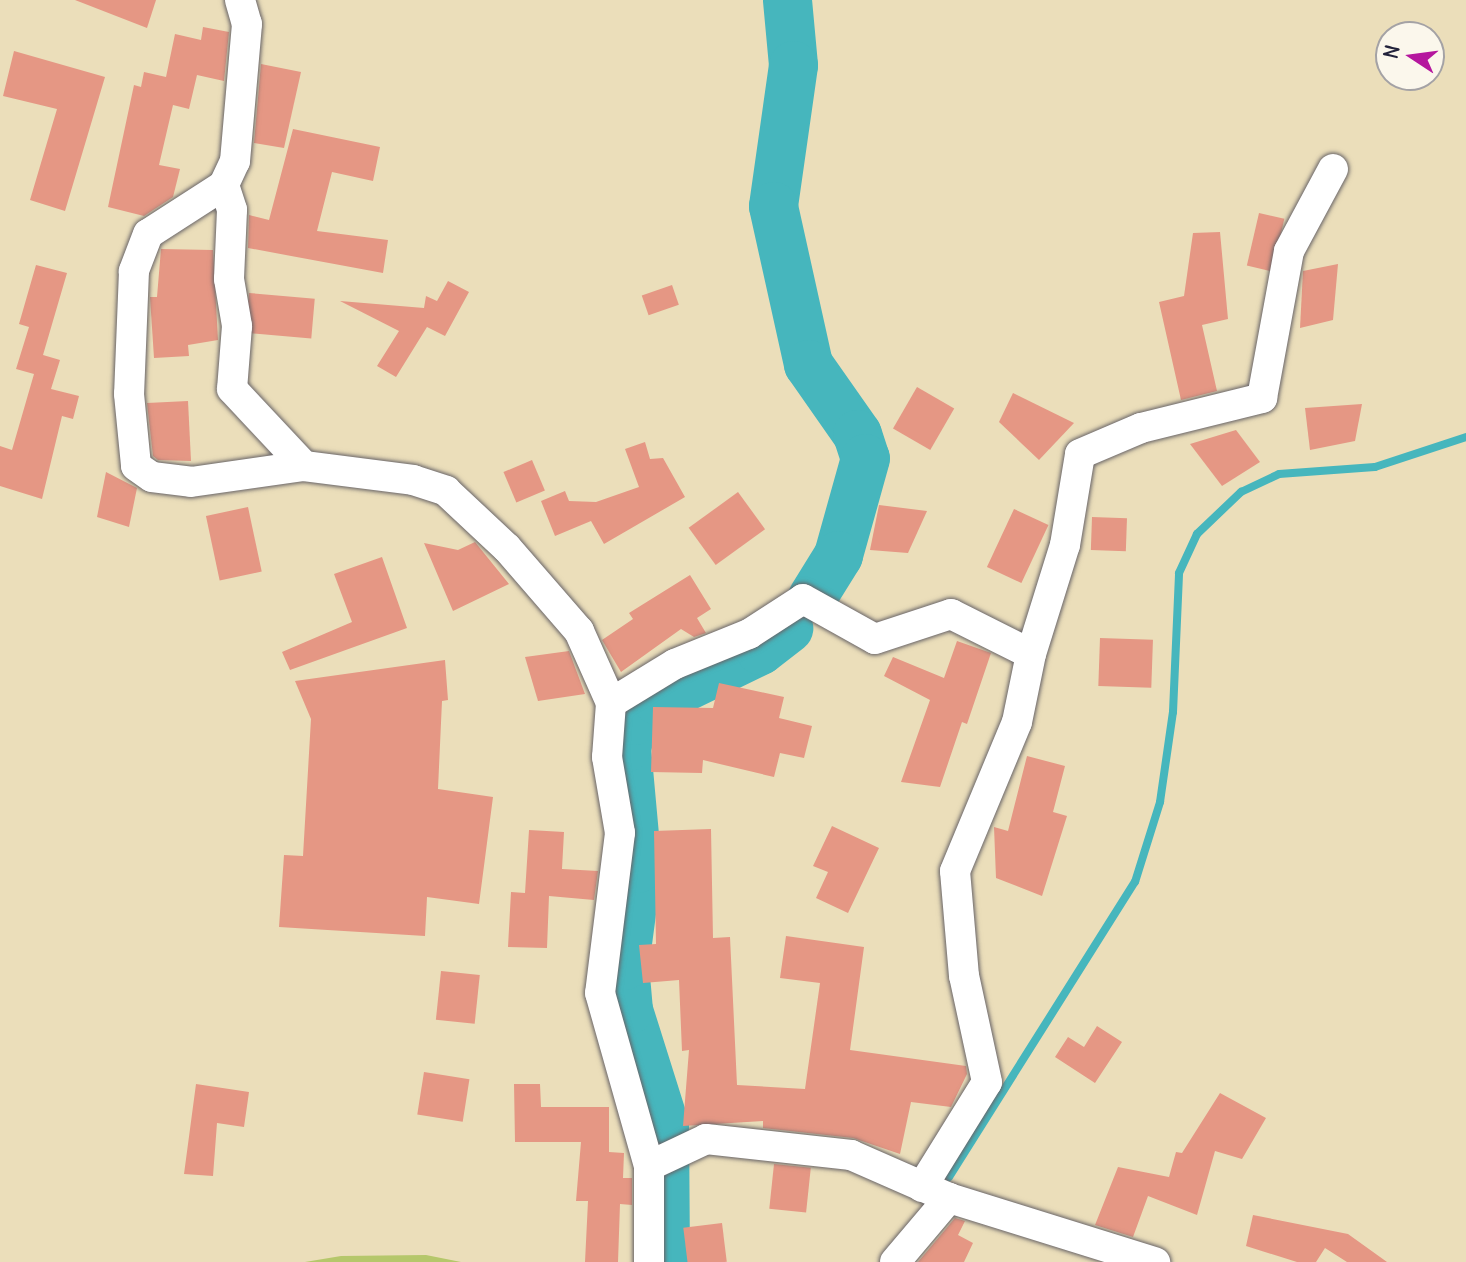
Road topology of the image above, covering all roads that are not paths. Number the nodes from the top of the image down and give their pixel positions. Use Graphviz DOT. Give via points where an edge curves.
graph roads {
  1 [pos="240,0"];
  2 [pos="1333,169"];
  3 [pos="224,185"];
  4 [pos="304,466"];
  5 [pos="1031,654"];
  6 [pos="611,703"];
  7 [pos="661,1159"];
  8 [pos="936,1192"];
  9 [pos="649,1262"];
  10 [pos="895,1262"];
  11 [pos="1154,1262"];
  1 -- 3 [label="street" via="247,24 235,161"];
  2 -- 5 [label="street" via="1289,251 1262,398 1141,428 1080,454 1065,545"];
  3 -- 4 [label="street" via="232,210 229,279 237,326 232,389"];
  3 -- 4 [label="street" via="148,234 134,271 129,394 136,466 152,477 191,482"];
  4 -- 6 [label="street" via="413,480 446,491 507,548 579,631"];
  5 -- 6 [label="street" via="951,614 875,639 803,599 748,635 676,664"];
  5 -- 8 [label="street" via="1017,722 955,871 964,976 987,1082"];
  6 -- 7 [label="street" via="607,757 620,833 600,993"];
  7 -- 8 [label="street" via="706,1139 776,1144 851,1156"];
  7 -- 9 [label="street"];
  8 -- 10 [label="street"];
  8 -- 11 [label="street"];
}
